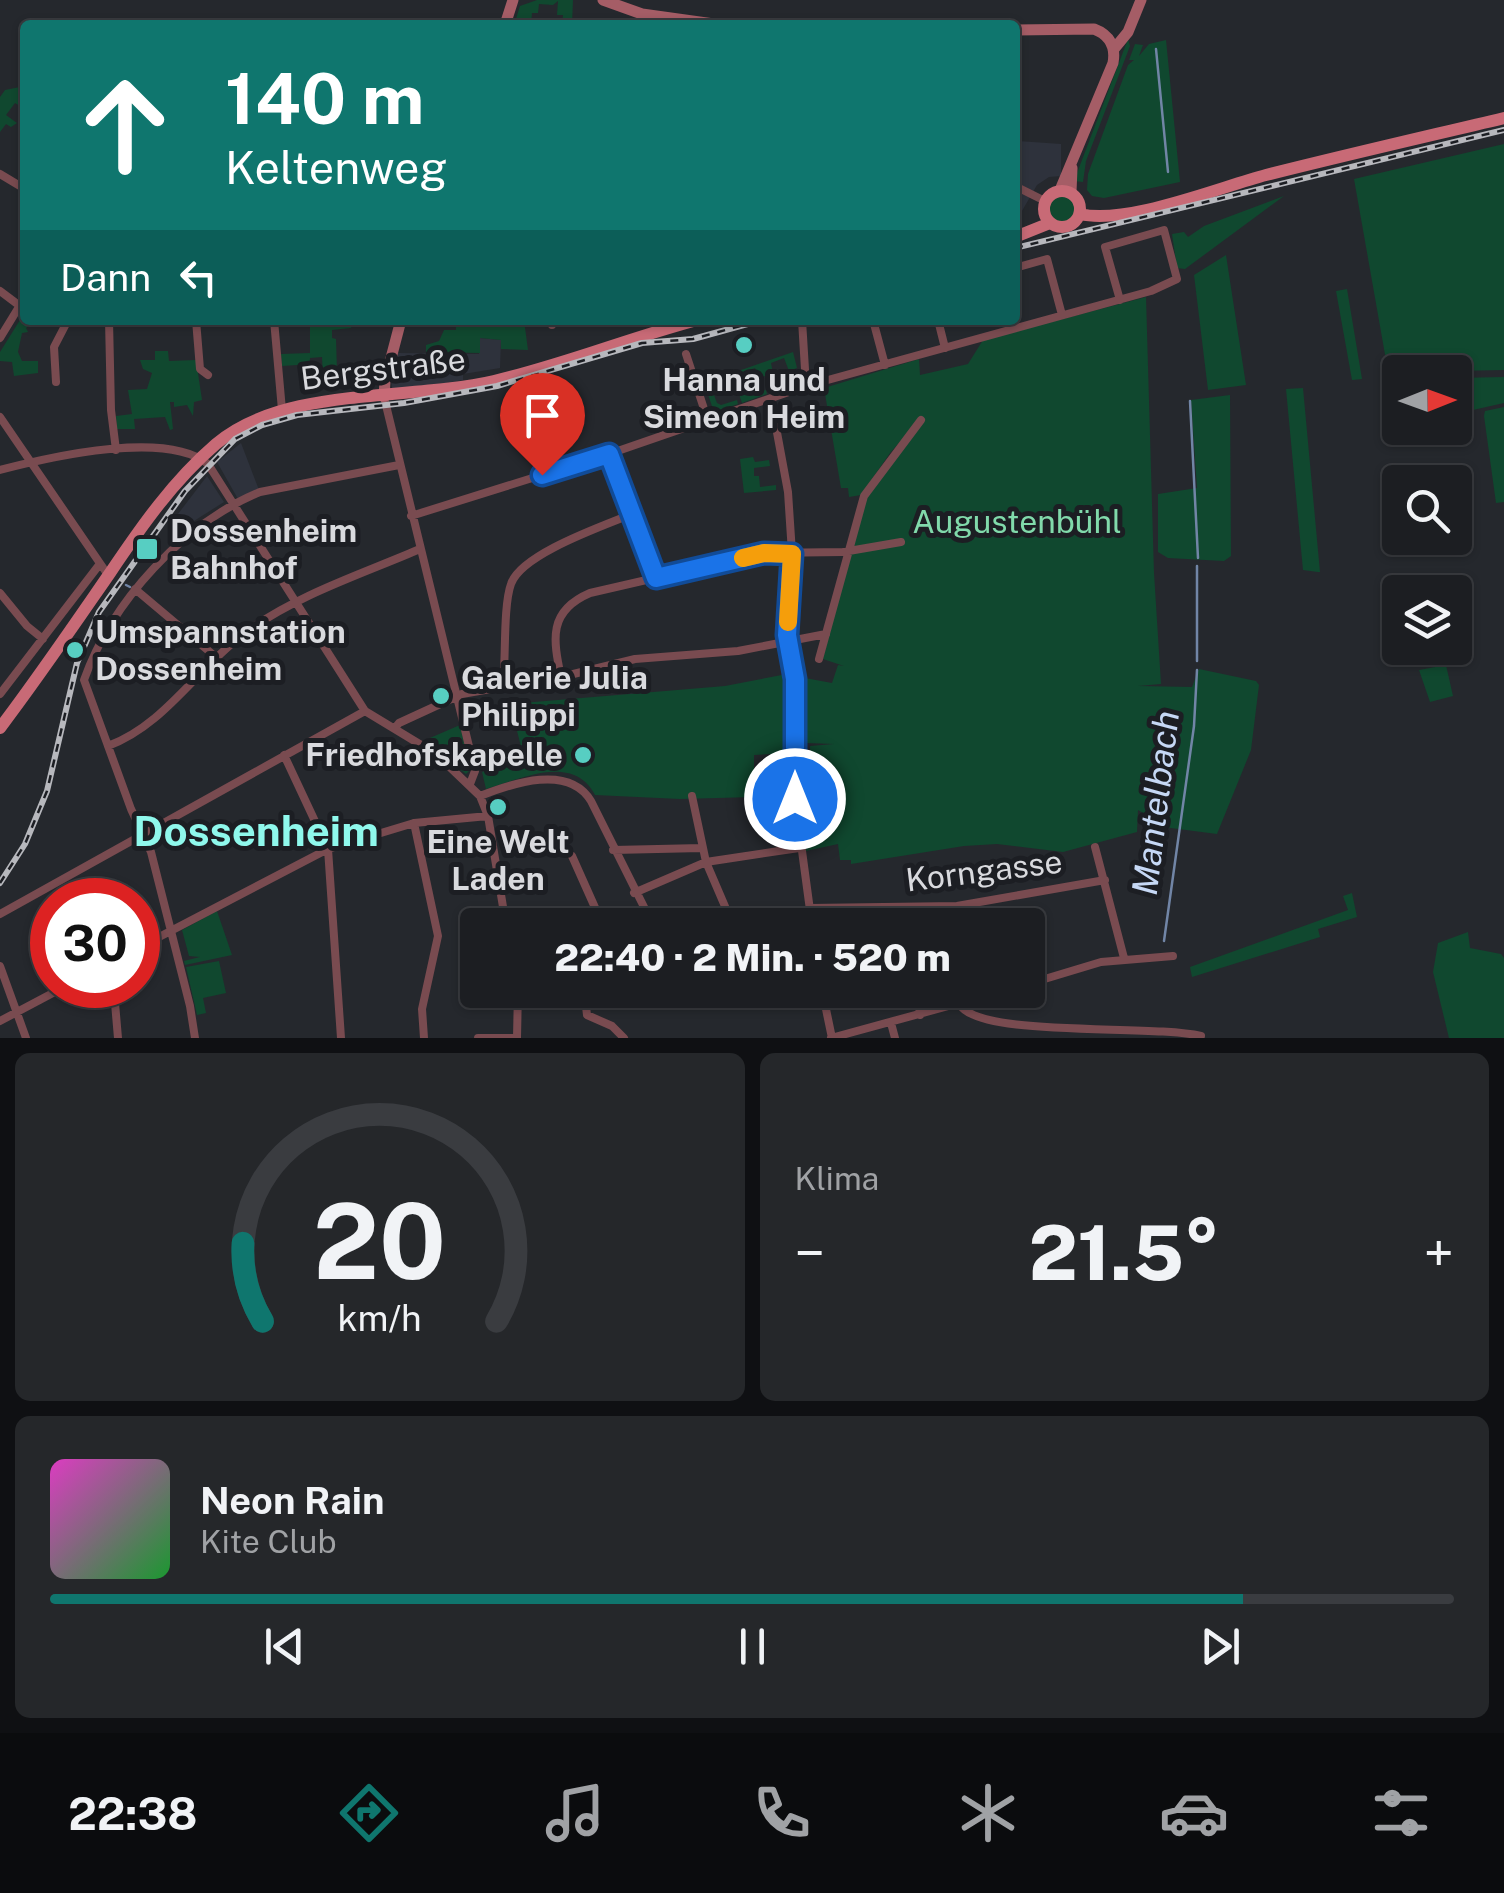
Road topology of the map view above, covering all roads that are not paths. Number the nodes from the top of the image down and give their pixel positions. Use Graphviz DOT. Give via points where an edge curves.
graph roads {
  1 [pos="602,0"];
  2 [pos="1140,0"];
  3 [pos="685,20"];
  4 [pos="1132,21"];
  5 [pos="1020,30"];
  6 [pos="1106,35"];
  7 [pos="1114,52"];
  8 [pos="1504,118"];
  9 [pos="1020,188"];
  10 [pos="1065,191"];
  11 [pos="1045,201"];
  12 [pos="1080,214"];
  13 [pos="1050,223"];
  14 [pos="1020,235"];
  15 [pos="1020,267"];
  16 [pos="1120,300"];
  17 [pos="20,304"];
  18 [pos="1062,315"];
  19 [pos="65,325"];
  20 [pos="109,325"];
  21 [pos="196,325"];
  22 [pos="274,325"];
  23 [pos="400,325"];
  24 [pos="659,325"];
  25 [pos="800,325"];
  26 [pos="874,325"];
  27 [pos="939,325"];
  28 [pos="1001,325"];
  29 [pos="1002,331"];
  30 [pos="0,338"];
  31 [pos="946,348"];
  32 [pos="686,354"];
  33 [pos="886,365"];
  34 [pos="208,375"];
  35 [pos="56,382"];
  36 [pos="806,386"];
  37 [pos="384,397"];
  38 [pos="771,400"];
  39 [pos="282,410"];
  40 [pos="0,418"];
  41 [pos="920,420"];
  42 [pos="708,421"];
  43 [pos="116,450"];
  44 [pos="609,454"];
  45 [pos="201,458"];
  46 [pos="31,462"];
  47 [pos="399,465"];
  48 [pos="0,470"];
  49 [pos="235,505"];
  50 [pos="632,514"];
  51 [pos="411,516"];
  52 [pos="901,542"];
  53 [pos="420,549"];
  54 [pos="849,550"];
  55 [pos="792,554"];
  56 [pos="104,570"];
  57 [pos="656,578"];
  58 [pos="135,589"];
  59 [pos="1,597"];
  60 [pos="297,603"];
  61 [pos="826,634"];
  62 [pos="44,638"];
  63 [pos="782,642"];
  64 [pos="217,658"];
  65 [pos="819,659"];
  66 [pos="561,677"];
  67 [pos="503,687"];
  68 [pos="0,694"];
  69 [pos="457,696"];
  70 [pos="365,711"];
  71 [pos="0,728"];
  72 [pos="394,728"];
  73 [pos="108,746"];
  74 [pos="284,755"];
  75 [pos="470,784"];
  76 [pos="480,796"];
  77 [pos="692,796"];
  78 [pos="488,816"];
  79 [pos="414,823"];
  80 [pos="144,836"];
  81 [pos="1095,847"];
  82 [pos="328,848"];
  83 [pos="702,848"];
  84 [pos="800,848"];
  85 [pos="613,850"];
  86 [pos="572,856"];
  87 [pos="706,862"];
  88 [pos="1105,880"];
  89 [pos="634,893"];
  90 [pos="503,908"];
  91 [pos="595,908"];
  92 [pos="643,908"];
  93 [pos="726,908"];
  94 [pos="810,908"];
  95 [pos="906,908"];
  96 [pos="0,914"];
  97 [pos="171,931"];
  98 [pos="160,937"];
  99 [pos="1173,956"];
  100 [pos="1124,958"];
  101 [pos="0,966"];
  102 [pos="1045,979"];
  103 [pos="30,1005"];
  104 [pos="115,1008"];
  105 [pos="517,1008"];
  106 [pos="586,1008"];
  107 [pos="825,1008"];
  108 [pos="919,1008"];
  109 [pos="948,1008"];
  110 [pos="961,1008"];
  111 [pos="17,1012"];
  112 [pos="920,1015"];
  113 [pos="0,1022"];
  114 [pos="891,1023"];
  115 [pos="1202,1036"];
  116 [pos="1093,1037"];
  117 [pos="26,1038"];
  118 [pos="118,1038"];
  119 [pos="195,1038"];
  120 [pos="342,1038"];
  121 [pos="424,1038"];
  122 [pos="478,1038"];
  123 [pos="516,1038"];
  124 [pos="624,1038"];
  125 [pos="831,1038"];
  126 [pos="894,1038"];
  1 -- 3 [label="street"];
  2 -- 4 [label="street"];
  4 -- 6 [label="street"];
  4 -- 7 [label="street"];
  5 -- 6 [label="street"];
  6 -- 7 [label="street"];
  7 -- 10 [label="street"];
  8 -- 12 [label="main road" via="1129,212"];
  9 -- 11 [label="street"];
  10 -- 11 [label="main road"];
  10 -- 12 [label="main road" via="1080,204"];
  11 -- 13 [label="main road"];
  12 -- 13 [label="main road" via="1067,226"];
  13 -- 14 [label="main road"];
  15 -- 18 [label="street" via="1047,259"];
  16 -- 16 [label="street" via="1105,247 1164,230 1177,278"];
  16 -- 18 [label="street"];
  17 -- 30 [label="street"];
  18 -- 29 [label="street"];
  19 -- 35 [label="street" via="54,347"];
  20 -- 43 [label="street"];
  21 -- 34 [label="street" via="200,370"];
  22 -- 39 [label="street"];
  23 -- 37 [label="street"];
  24 -- 37 [label="main road, Bergstraße" via="494,381"];
  25 -- 36 [label="street"];
  26 -- 33 [label="street"];
  27 -- 31 [label="street"];
  28 -- 29 [label="street"];
  29 -- 31 [label="street"];
  31 -- 33 [label="street"];
  32 -- 42 [label="street"];
  33 -- 36 [label="street"];
  36 -- 38 [label="street"];
  37 -- 39 [label="main road, Bergstraße"];
  37 -- 47 [label="street"];
  38 -- 42 [label="street"];
  38 -- 55 [label="street"];
  39 -- 45 [label="main road, Bergstraße" via="233,432"];
  40 -- 46 [label="street"];
  41 -- 54 [label="street" via="868,487"];
  42 -- 44 [label="street"];
  43 -- 45 [label="street" via="193,452"];
  43 -- 46 [label="street"];
  44 -- 50 [label="street"];
  44 -- 51 [label="street"];
  45 -- 49 [label="street"];
  45 -- 56 [label="main road, Bergstraße"];
  46 -- 48 [label="street"];
  46 -- 56 [label="street"];
  47 -- 49 [label="street" via="260,492"];
  47 -- 51 [label="street"];
  49 -- 58 [label="street"];
  49 -- 60 [label="street"];
  50 -- 57 [label="street"];
  50 -- 67 [label="street" via="574,538 517,573 508,597"];
  51 -- 53 [label="street"];
  52 -- 54 [label="street"];
  53 -- 60 [label="street"];
  53 -- 69 [label="street"];
  54 -- 55 [label="street"];
  54 -- 61 [label="street"];
  55 -- 57 [label="street" via="764,553"];
  55 -- 63 [label="street"];
  56 -- 62 [label="street"];
  56 -- 71 [label="main road, Bergstraße"];
  57 -- 66 [label="street" via="590,593 564,609 555,642"];
  58 -- 64 [label="street"];
  58 -- 73 [label="street" via="84,680"];
  59 -- 62 [label="street"];
  60 -- 64 [label="street"];
  60 -- 70 [label="street"];
  61 -- 63 [label="street"];
  61 -- 65 [label="street"];
  62 -- 68 [label="street"];
  63 -- 66 [label="street" via="635,659"];
  63 -- 84 [label="street" via="795,679"];
  64 -- 73 [label="street" via="140,732"];
  66 -- 67 [label="street"];
  67 -- 69 [label="street"];
  69 -- 72 [label="street"];
  69 -- 75 [label="street" via="475,771"];
  70 -- 72 [label="street"];
  70 -- 74 [label="street"];
  72 -- 75 [label="street"];
  73 -- 80 [label="street"];
  74 -- 80 [label="street"];
  74 -- 82 [label="street"];
  75 -- 76 [label="street"];
  76 -- 78 [label="street"];
  76 -- 85 [label="street" via="572,780 586,791"];
  77 -- 83 [label="street"];
  78 -- 79 [label="street"];
  78 -- 90 [label="street"];
  79 -- 82 [label="street"];
  79 -- 121 [label="street" via="438,936 422,1009"];
  80 -- 96 [label="street"];
  80 -- 97 [label="street"];
  81 -- 88 [label="street"];
  82 -- 97 [label="street"];
  82 -- 120 [label="street"];
  83 -- 85 [label="street"];
  83 -- 87 [label="street"];
  84 -- 87 [label="street"];
  84 -- 94 [label="street"];
  85 -- 89 [label="street"];
  86 -- 91 [label="street"];
  87 -- 89 [label="street"];
  87 -- 93 [label="street"];
  88 -- 95 [label="street, Korngasse" via="957,906"];
  88 -- 100 [label="street"];
  89 -- 92 [label="street"];
  97 -- 98 [label="street"];
  97 -- 119 [label="street"];
  99 -- 100 [label="street"];
  100 -- 102 [label="street"];
  101 -- 111 [label="street"];
  103 -- 111 [label="street"];
  104 -- 118 [label="street"];
  105 -- 123 [label="street"];
  106 -- 124 [label="street"];
  107 -- 125 [label="street"];
  108 -- 112 [label="street"];
  109 -- 112 [label="street"];
  110 -- 116 [label="street" via="979,1026 1003,1034"];
  111 -- 113 [label="street"];
  111 -- 117 [label="street"];
  112 -- 114 [label="street"];
  114 -- 125 [label="street"];
  114 -- 126 [label="street"];
  115 -- 116 [label="street" via="1162,1031"];
  122 -- 123 [label="street"];
}
